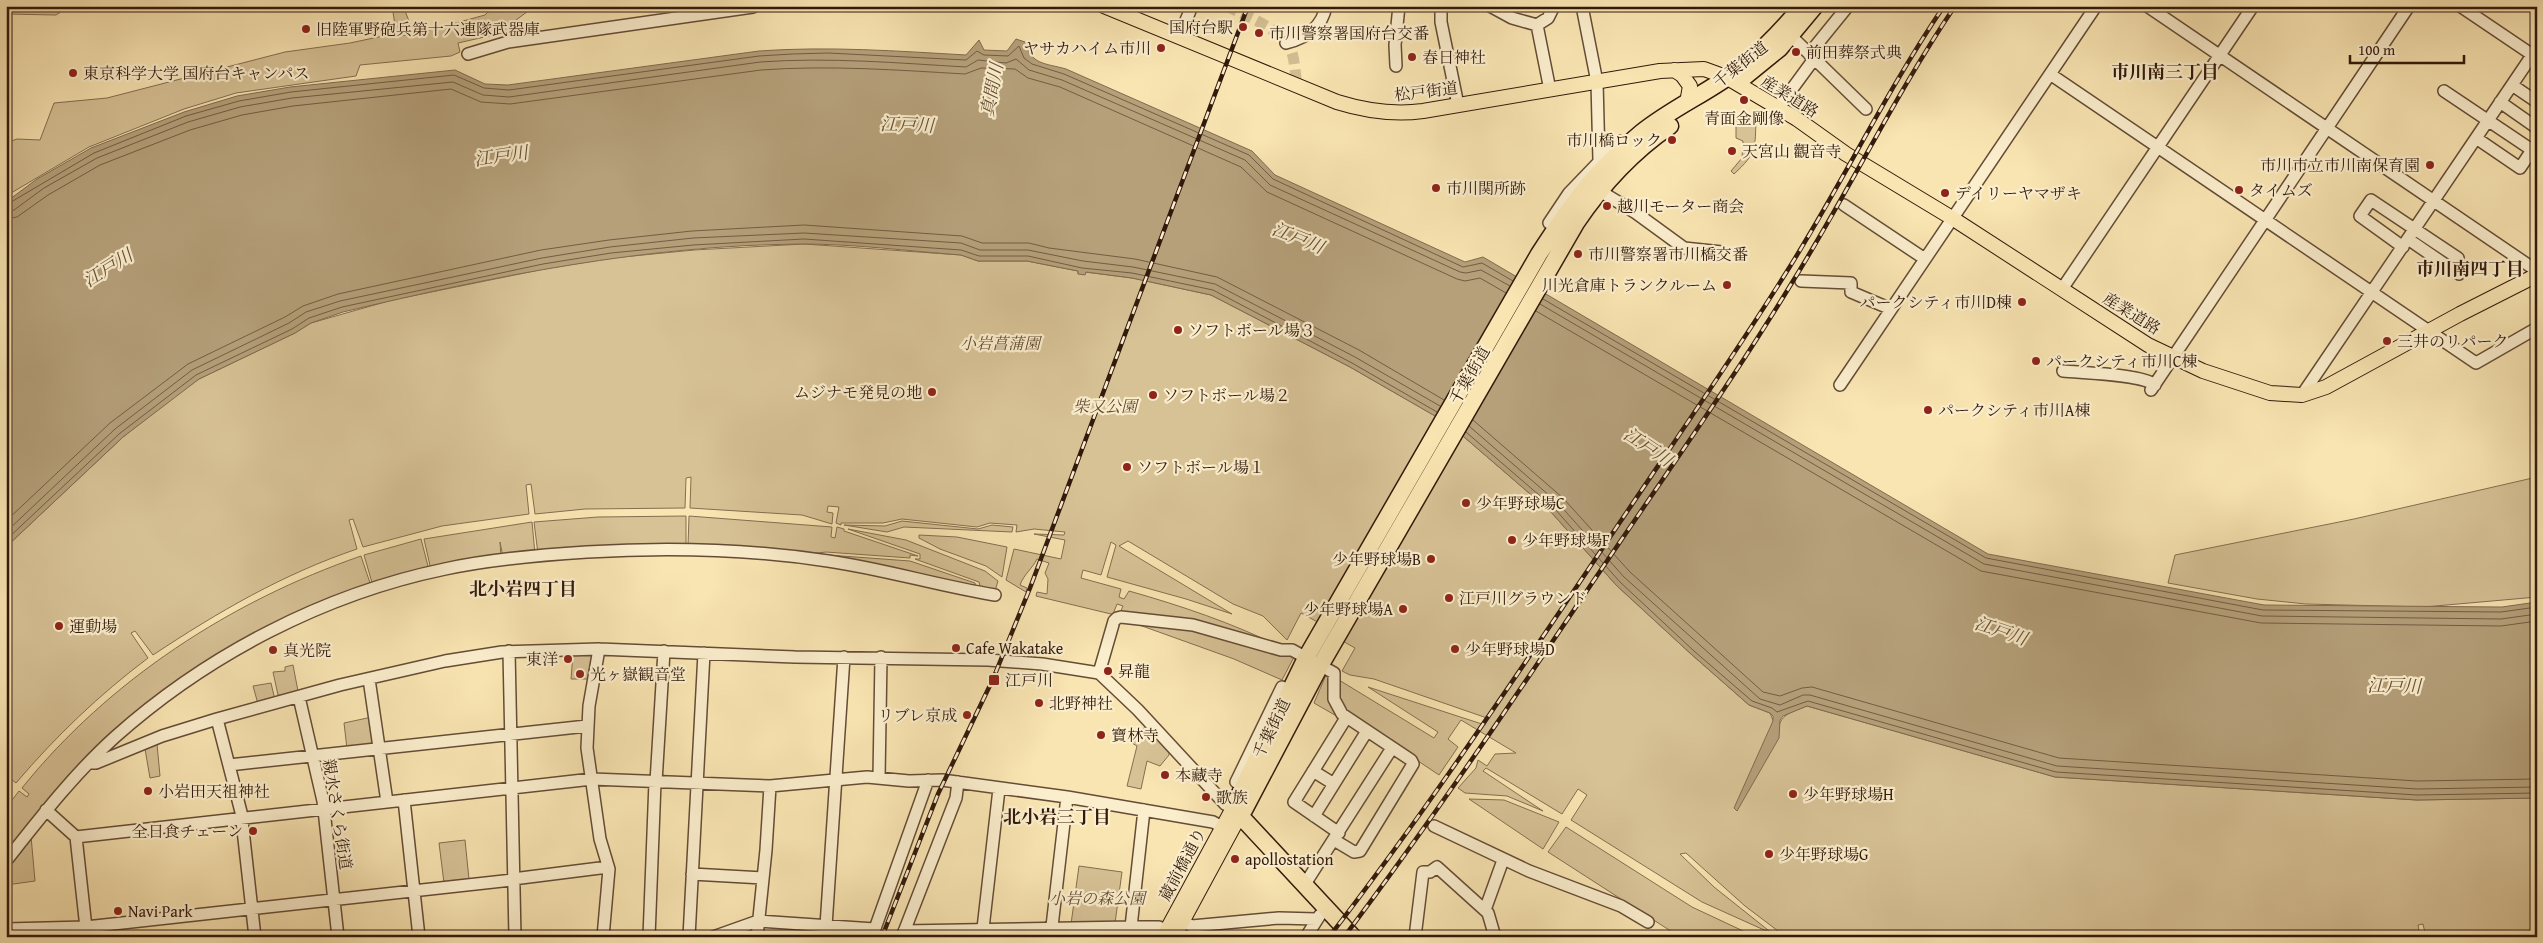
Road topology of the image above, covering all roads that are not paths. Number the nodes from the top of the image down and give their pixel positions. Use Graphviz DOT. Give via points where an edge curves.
graph roads {
  1 [pos="1104,6"];
  2 [pos="1192,6"];
  3 [pos="1326,6"];
  4 [pos="1399,6"];
  5 [pos="1441,6"];
  6 [pos="1490,6"];
  7 [pos="1554,6"];
  8 [pos="1582,6"];
  9 [pos="1805,6"];
  10 [pos="1848,6"];
  11 [pos="2096,6"];
  12 [pos="2147,6"];
  13 [pos="2253,6"];
  14 [pos="2409,6"];
  15 [pos="2460,6"];
  16 [pos="753,7"];
  17 [pos="1538,24"];
  18 [pos="1791,36"];
  19 [pos="1179,37"];
  20 [pos="1286,43"];
  21 [pos="2535,53"];
  22 [pos="468,54"];
  23 [pos="2220,56"];
  24 [pos="1811,57"];
  25 [pos="1396,66"];
  26 [pos="1674,70"];
  27 [pos="2050,74"];
  28 [pos="1731,80"];
  29 [pos="1597,82"];
  30 [pos="2512,85"];
  31 [pos="1550,90"];
  32 [pos="2444,91"];
  33 [pos="2500,102"];
  34 [pos="2537,102"];
  35 [pos="1687,103"];
  36 [pos="1458,105"];
  37 [pos="1778,108"];
  38 [pos="1866,109"];
  39 [pos="1665,118"];
  40 [pos="2488,120"];
  41 [pos="2326,128"];
  42 [pos="2537,128"];
  43 [pos="2476,138"];
  44 [pos="2157,148"];
  45 [pos="1599,160"];
  46 [pos="1600,190"];
  47 [pos="2433,200"];
  48 [pos="1844,205"];
  49 [pos="1952,218"];
  50 [pos="2265,220"];
  51 [pos="1549,223"];
  52 [pos="2414,229"];
  53 [pos="2405,243"];
  54 [pos="1722,252"];
  55 [pos="1546,258"];
  56 [pos="2458,258"];
  57 [pos="1925,259"];
  58 [pos="2537,271"];
  59 [pos="2459,274"];
  60 [pos="2537,275"];
  61 [pos="1801,281"];
  62 [pos="2062,289"];
  63 [pos="2372,292"];
  64 [pos="1891,309"];
  65 [pos="2537,328"];
  66 [pos="2428,331"];
  67 [pos="2172,358"];
  68 [pos="2063,371"];
  69 [pos="1840,385"];
  70 [pos="2302,395"];
  71 [pos="995,595"];
  72 [pos="599,648"];
  73 [pos="509,651"];
  74 [pos="664,651"];
  75 [pos="704,653"];
  76 [pos="1308,653"];
  77 [pos="844,657"];
  78 [pos="881,657"];
  79 [pos="1327,666"];
  80 [pos="1098,673"];
  81 [pos="368,678"];
  82 [pos="1282,687"];
  83 [pos="299,696"];
  84 [pos="1346,718"];
  85 [pos="217,719"];
  86 [pos="587,726"];
  87 [pos="1367,731"];
  88 [pos="510,734"];
  89 [pos="1392,748"];
  90 [pos="379,749"];
  91 [pos="312,756"];
  92 [pos="89,763"];
  93 [pos="229,765"];
  94 [pos="1313,771"];
  95 [pos="879,778"];
  96 [pos="592,779"];
  97 [pos="837,780"];
  98 [pos="928,780"];
  99 [pos="656,782"];
  100 [pos="958,782"];
  101 [pos="697,783"];
  102 [pos="1334,784"];
  103 [pos="770,786"];
  104 [pos="1243,786"];
  105 [pos="511,788"];
  106 [pos="999,789"];
  107 [pos="1068,797"];
  108 [pos="404,800"];
  109 [pos="387,802"];
  110 [pos="324,808"];
  111 [pos="46,810"];
  112 [pos="1144,810"];
  113 [pos="1241,816"];
  114 [pos="1314,816"];
  115 [pos="242,818"];
  116 [pos="1434,826"];
  117 [pos="1227,829"];
  118 [pos="76,837"];
  119 [pos="1337,837"];
  120 [pos="1503,860"];
  121 [pos="6,861"];
  122 [pos="608,867"];
  123 [pos="692,874"];
  124 [pos="763,878"];
  125 [pos="513,880"];
  126 [pos="1305,884"];
  127 [pos="414,891"];
  128 [pos="334,900"];
  129 [pos="252,909"];
  130 [pos="1485,910"];
  131 [pos="1322,914"];
  132 [pos="758,921"];
  133 [pos="1182,922"];
  134 [pos="1648,922"];
  135 [pos="826,926"];
  136 [pos="1130,927"];
  137 [pos="6,929"];
  138 [pos="86,932"];
  139 [pos="873,933"];
  140 [pos="1052,933"];
  141 [pos="903,934"];
  142 [pos="982,934"];
  143 [pos="1168,935"];
  144 [pos="255,937"];
  145 [pos="338,937"];
  146 [pos="419,937"];
  147 [pos="515,937"];
  148 [pos="603,937"];
  149 [pos="649,937"];
  150 [pos="689,937"];
  151 [pos="713,937"];
  152 [pos="757,937"];
  153 [pos="1306,937"];
  154 [pos="1353,937"];
  155 [pos="1415,937"];
  156 [pos="1495,937"];
  1 -- 19 [label="main road, 松戸街道"];
  2 -- 19 [label="street"];
  3 -- 20 [label="street" via="1324,17 1310,34"];
  4 -- 25 [label="street"];
  5 -- 36 [label="street" via="1441,22"];
  6 -- 17 [label="street" via="1512,18"];
  7 -- 17 [label="street" via="1548,18"];
  8 -- 29 [label="street"];
  9 -- 18 [label="highway, 千葉街道"];
  9 -- 28 [label="highway, 千葉街道"];
  10 -- 24 [label="street"];
  11 -- 27 [label="street"];
  12 -- 23 [label="street"];
  13 -- 23 [label="street"];
  14 -- 41 [label="street"];
  15 -- 21 [label="street"];
  16 -- 22 [label="street" via="508,42"];
  17 -- 31 [label="street"];
  18 -- 24 [label="street"];
  18 -- 28 [label="highway, 千葉街道" via="1759,67"];
  19 -- 36 [label="main road, 松戸街道" via="1337,102 1368,111 1405,113"];
  21 -- 30 [label="street"];
  23 -- 41 [label="street"];
  23 -- 44 [label="street"];
  24 -- 37 [label="street"];
  24 -- 38 [label="street"];
  26 -- 28 [label="main road, 松戸街道" via="1704,69"];
  26 -- 29 [label="main road, 松戸街道"];
  26 -- 35 [label="main road" via="1690,86"];
  27 -- 44 [label="street"];
  27 -- 49 [label="street"];
  28 -- 35 [label="highway, 千葉街道"];
  28 -- 37 [label="main road, 産業道路"];
  28 -- 46 [label="highway, 千葉街道" via="1652,139"];
  29 -- 31 [label="main road, 松戸街道"];
  29 -- 45 [label="street"];
  30 -- 33 [label="street"];
  30 -- 34 [label="street"];
  31 -- 36 [label="main road, 松戸街道"];
  32 -- 40 [label="street"];
  33 -- 40 [label="street"];
  33 -- 42 [label="street"];
  35 -- 39 [label="highway, 千葉街道"];
  37 -- 49 [label="main road, 産業道路" via="1846,154"];
  39 -- 45 [label="street" via="1656,115 1645,121"];
  39 -- 55 [label="highway, 千葉街道" via="1643,131 1594,176 1567,210"];
  40 -- 43 [label="street"];
  40 -- 43 [label="street" via="2532,150 2520,168"];
  41 -- 47 [label="street"];
  41 -- 50 [label="street"];
  43 -- 47 [label="street"];
  44 -- 50 [label="street"];
  44 -- 62 [label="street"];
  45 -- 51 [label="street" via="1569,193"];
  46 -- 54 [label="street" via="1684,248"];
  46 -- 55 [label="highway, 千葉街道"];
  47 -- 52 [label="street"];
  47 -- 58 [label="street"];
  48 -- 57 [label="street"];
  49 -- 57 [label="street"];
  49 -- 62 [label="main road, 産業道路"];
  50 -- 63 [label="street"];
  50 -- 67 [label="street"];
  52 -- 53 [label="street"];
  52 -- 53 [label="street" via="2372,200 2360,216"];
  52 -- 56 [label="street"];
  53 -- 59 [label="street"];
  53 -- 63 [label="street"];
  55 -- 76 [label="highway, 千葉街道"];
  55 -- 79 [label="highway, 千葉街道"];
  57 -- 64 [label="street"];
  60 -- 66 [label="main road, 産業道路"];
  61 -- 64 [label="street" via="1851,284 1851,292"];
  62 -- 67 [label="main road, 産業道路"];
  63 -- 66 [label="street"];
  63 -- 70 [label="street"];
  64 -- 69 [label="street"];
  65 -- 66 [label="street" via="2476,362"];
  66 -- 70 [label="main road, 産業道路" via="2326,387"];
  67 -- 68 [label="street" via="2153,388 2151,382 2129,377"];
  67 -- 70 [label="main road, 産業道路" via="2270,393"];
  71 -- 92 [label="street" via="830,561 711,550 627,549 459,566 331,603 239,647 151,707"];
  72 -- 73 [label="street"];
  72 -- 74 [label="street"];
  72 -- 86 [label="street"];
  73 -- 81 [label="street"];
  73 -- 88 [label="street"];
  74 -- 75 [label="street"];
  74 -- 99 [label="street"];
  75 -- 77 [label="street"];
  75 -- 101 [label="street"];
  76 -- 79 [label="street"];
  76 -- 80 [label="street" via="1281,650 1193,625 1117,618"];
  76 -- 104 [label="highway, 千葉街道"];
  77 -- 78 [label="street"];
  77 -- 97 [label="street"];
  78 -- 80 [label="street" via="1014,661"];
  78 -- 95 [label="street"];
  79 -- 84 [label="street" via="1334,698"];
  79 -- 113 [label="highway, 千葉街道" via="1305,694 1296,722 1251,816"];
  80 -- 113 [label="street" via="1138,710 1225,804"];
  81 -- 83 [label="street"];
  81 -- 90 [label="street"];
  82 -- 104 [label="street" via="1236,782"];
  83 -- 85 [label="street"];
  83 -- 91 [label="street, 親水さくら街道"];
  84 -- 87 [label="street"];
  84 -- 94 [label="street"];
  85 -- 92 [label="street"];
  85 -- 93 [label="street"];
  86 -- 88 [label="street"];
  86 -- 96 [label="street"];
  87 -- 89 [label="street"];
  87 -- 102 [label="street"];
  88 -- 90 [label="street"];
  88 -- 105 [label="street"];
  89 -- 119 [label="street"];
  89 -- 119 [label="street" via="1413,764 1394,798 1360,851 1354,852"];
  90 -- 91 [label="street"];
  90 -- 109 [label="street"];
  91 -- 93 [label="street"];
  91 -- 110 [label="street, 親水さくら街道"];
  92 -- 111 [label="street"];
  93 -- 115 [label="street"];
  94 -- 102 [label="street"];
  94 -- 114 [label="street" via="1294,802"];
  95 -- 97 [label="street"];
  95 -- 98 [label="street"];
  96 -- 99 [label="street"];
  96 -- 105 [label="street"];
  96 -- 122 [label="street" via="600,839"];
  97 -- 103 [label="street"];
  97 -- 135 [label="street"];
  98 -- 100 [label="street"];
  98 -- 139 [label="street"];
  99 -- 101 [label="street"];
  99 -- 149 [label="street"];
  100 -- 106 [label="street"];
  100 -- 141 [label="street" via="956,798"];
  101 -- 103 [label="street"];
  101 -- 123 [label="street"];
  102 -- 114 [label="street"];
  103 -- 124 [label="street"];
  104 -- 113 [label="highway, 千葉街道"];
  105 -- 108 [label="street"];
  105 -- 125 [label="street"];
  106 -- 107 [label="street"];
  106 -- 142 [label="street"];
  107 -- 112 [label="street"];
  107 -- 140 [label="street"];
  108 -- 109 [label="street"];
  108 -- 127 [label="street"];
  109 -- 110 [label="street"];
  110 -- 115 [label="street"];
  110 -- 128 [label="street, 親水さくら街道"];
  111 -- 118 [label="street"];
  111 -- 121 [label="street"];
  112 -- 117 [label="street" via="1213,822"];
  112 -- 136 [label="street"];
  113 -- 117 [label="main road, 蔵前橋通り"];
  113 -- 126 [label="highway"];
  114 -- 119 [label="street"];
  115 -- 118 [label="street"];
  115 -- 129 [label="street"];
  116 -- 120 [label="street"];
  117 -- 133 [label="main road, 蔵前橋通り"];
  117 -- 143 [label="main road, 蔵前橋通り"];
  118 -- 138 [label="street"];
  119 -- 126 [label="street"];
  120 -- 130 [label="street"];
  120 -- 134 [label="street" via="1621,906"];
  122 -- 125 [label="street"];
  122 -- 148 [label="street"];
  123 -- 124 [label="street"];
  123 -- 150 [label="street"];
  124 -- 132 [label="street"];
  125 -- 127 [label="street"];
  125 -- 147 [label="street"];
  126 -- 131 [label="highway"];
  127 -- 128 [label="street"];
  127 -- 146 [label="street"];
  128 -- 129 [label="street"];
  128 -- 145 [label="street, 親水さくら街道"];
  129 -- 138 [label="street"];
  129 -- 144 [label="street"];
  130 -- 155 [label="street" via="1437,866 1430,872 1423,872"];
  130 -- 156 [label="street"];
  131 -- 133 [label="street" via="1192,926"];
  131 -- 153 [label="street"];
  131 -- 154 [label="highway"];
  132 -- 135 [label="street"];
  132 -- 151 [label="street"];
  132 -- 152 [label="street"];
  133 -- 143 [label="main road, 蔵前橋通り"];
  135 -- 139 [label="street"];
  136 -- 140 [label="street"];
  136 -- 143 [label="street" via="1160,927"];
  137 -- 138 [label="street"];
  140 -- 142 [label="street"];
  141 -- 142 [label="street"];
}
